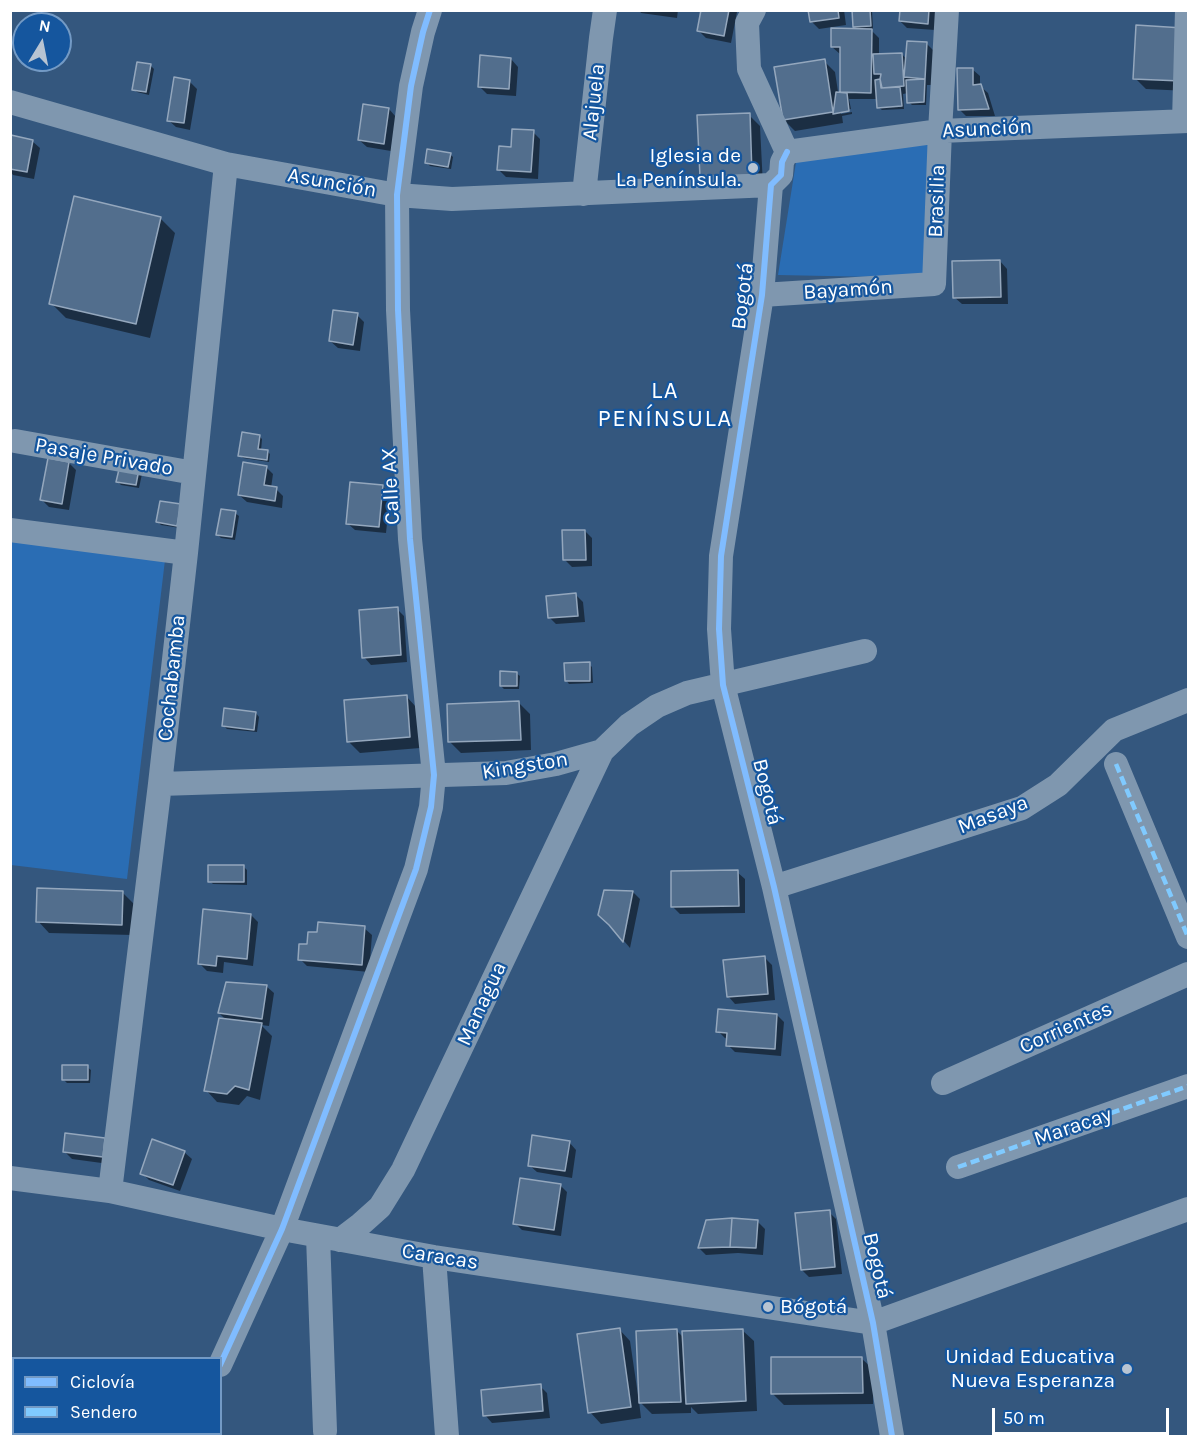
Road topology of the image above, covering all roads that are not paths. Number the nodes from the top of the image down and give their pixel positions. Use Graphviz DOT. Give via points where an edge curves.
graph roads {
  1 [pos="430,10"];
  2 [pos="605,10"];
  3 [pos="754,10"];
  4 [pos="947,10"];
  5 [pos="1187,10"];
  6 [pos="10,102"];
  7 [pos="1186,121"];
  8 [pos="940,130"];
  9 [pos="786,152"];
  10 [pos="226,164"];
  11 [pos="771,185"];
  12 [pos="584,194"];
  13 [pos="397,195"];
  14 [pos="934,284"];
  15 [pos="762,295"];
  16 [pos="15,441"];
  17 [pos="194,473"];
  18 [pos="10,530"];
  19 [pos="186,553"];
  20 [pos="865,651"];
  21 [pos="723,685"];
  22 [pos="1188,700"];
  23 [pos="602,751"];
  24 [pos="1116,764"];
  25 [pos="434,775"];
  26 [pos="160,784"];
  27 [pos="774,887"];
  28 [pos="1188,937"];
  29 [pos="1188,974"];
  30 [pos="943,1083"];
  31 [pos="1188,1086"];
  32 [pos="958,1167"];
  33 [pos="10,1178"];
  34 [pos="110,1191"];
  35 [pos="1188,1209"];
  36 [pos="282,1229"];
  37 [pos="329,1238"];
  38 [pos="434,1257"];
  39 [pos="873,1323"];
  40 [pos="222,1361"];
  41 [pos="325,1431"];
  42 [pos="447,1437"];
  43 [pos="892,1437"];
  1 -- 13 [label="street, Calle AX" via="411,86"];
  2 -- 12 [label="street, Alajuela"];
  3 -- 9 [label="street" via="747,23 749,69"];
  4 -- 8 [label="street, Brasilia"];
  5 -- 7 [label="street"];
  6 -- 10 [label="street, Asunción"];
  7 -- 8 [label="street, Asunción"];
  8 -- 9 [label="street, Asunción"];
  8 -- 14 [label="street, Brasilia"];
  9 -- 11 [label="street, Bogotá" via="781,175"];
  10 -- 13 [label="street, Asunción"];
  10 -- 17 [label="street, Cochabamba"];
  11 -- 12 [label="street, Asunción"];
  11 -- 15 [label="street, Bogotá"];
  12 -- 13 [label="street, Asunción" via="452,199"];
  13 -- 25 [label="street, Calle AX" via="398,310 410,539"];
  14 -- 15 [label="street, Bayamón"];
  15 -- 21 [label="street, Bogotá" via="721,556 719,629"];
  16 -- 17 [label="street, Pasaje Privado"];
  17 -- 19 [label="street, Cochabamba"];
  18 -- 19 [label="street"];
  19 -- 26 [label="street, Cochabamba"];
  20 -- 21 [label="street, Kingston"];
  21 -- 23 [label="street, Kingston" via="687,693 657,706 629,724"];
  21 -- 27 [label="street, Bogotá"];
  22 -- 27 [label="street, Masaya" via="1114,730 1058,785 1022,808"];
  23 -- 25 [label="street, Kingston" via="506,773"];
  23 -- 37 [label="street, Managua" via="403,1170 380,1207 361,1224"];
  24 -- 28 [label="street"];
  25 -- 26 [label="street, Kingston"];
  25 -- 36 [label="street, Calle AX" via="416,869"];
  26 -- 34 [label="street, Cochabamba"];
  27 -- 39 [label="street, Bogotá"];
  29 -- 30 [label="street, Corrientes"];
  31 -- 32 [label="street, Maracay"];
  33 -- 34 [label="street, Caracas"];
  34 -- 36 [label="street, Caracas"];
  35 -- 39 [label="street"];
  36 -- 37 [label="street, Caracas"];
  36 -- 40 [label="street, Calle AX"];
  37 -- 38 [label="street, Caracas"];
  37 -- 41 [label="street"];
  38 -- 39 [label="street, Caracas"];
  38 -- 42 [label="street"];
  39 -- 43 [label="street, Bogotá"];
}
